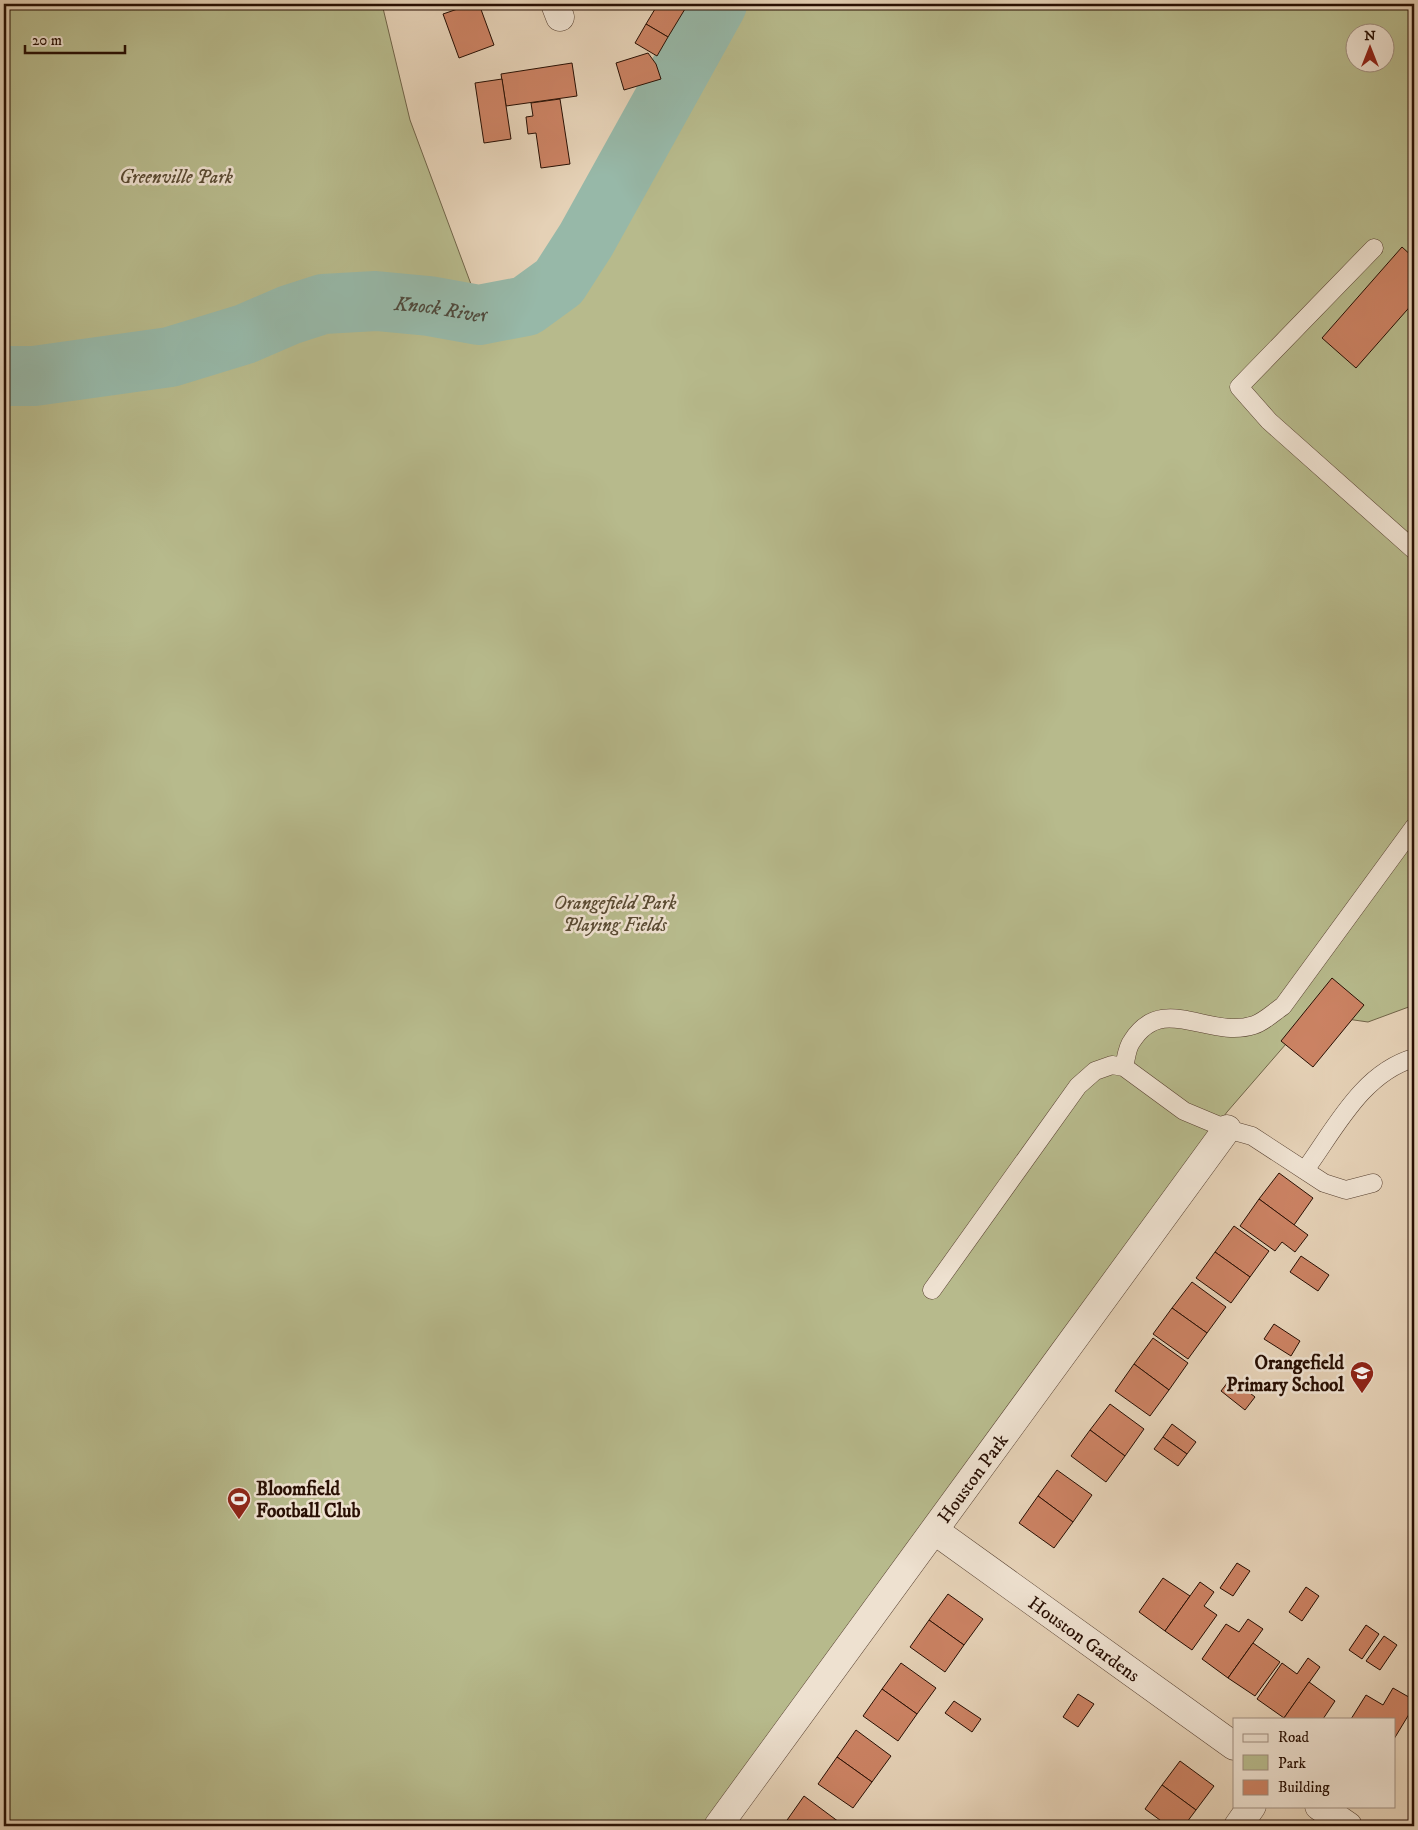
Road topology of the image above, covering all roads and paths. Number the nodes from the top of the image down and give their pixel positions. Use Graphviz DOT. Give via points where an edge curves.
graph roads {
  1 [pos="1374,248"];
  2 [pos="1414,550"];
  3 [pos="1414,827"];
  4 [pos="1414,1058"];
  5 [pos="1124,1067"];
  6 [pos="1227,1129"];
  7 [pos="1305,1170"];
  8 [pos="1373,1182"];
  9 [pos="932,1290"];
  10 [pos="935,1531"];
  11 [pos="1233,1745"];
  12 [pos="1251,1808"];
  13 [pos="1322,1808"];
  14 [pos="718,1826"];
  15 [pos="1238,1826"];
  16 [pos="1348,1826"];
  1 -- 2 [label="lane" via="1239,387 1269,421"];
  3 -- 5 [label="lane" via="1283,1006 1254,1025 1232,1028 1201,1025 1175,1017 1150,1021 1131,1042"];
  4 -- 7 [label="lane" via="1401,1062 1368,1083"];
  5 -- 6 [label="lane" via="1184,1112"];
  5 -- 9 [label="lane" via="1112,1065 1095,1071 1078,1086"];
  6 -- 7 [label="lane" via="1252,1136"];
  6 -- 10 [label="street, Houston Park"];
  7 -- 8 [label="lane" via="1324,1183 1346,1190"];
  10 -- 11 [label="street, Houston Gardens"];
  10 -- 14 [label="street, Houston Park"];
  12 -- 15 [label="street"];
  13 -- 16 [label="street"];
}
